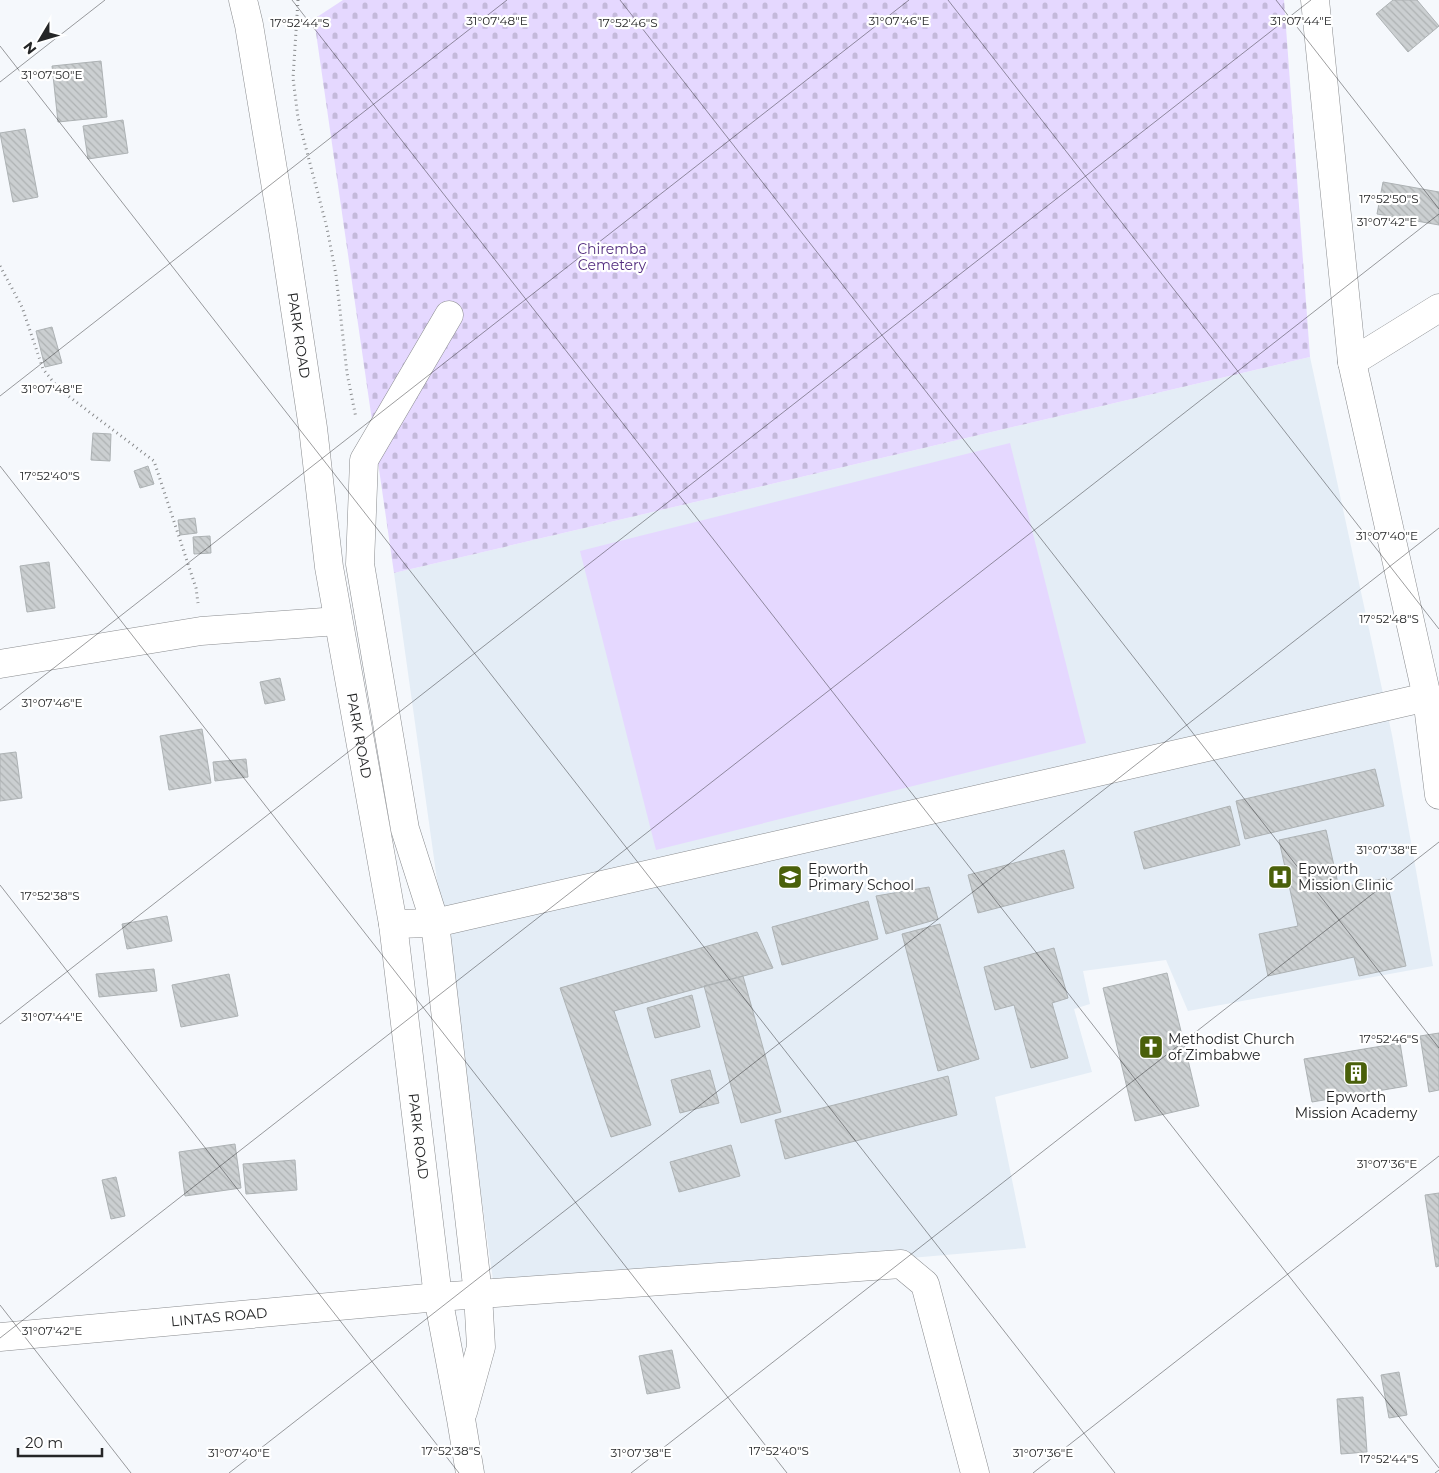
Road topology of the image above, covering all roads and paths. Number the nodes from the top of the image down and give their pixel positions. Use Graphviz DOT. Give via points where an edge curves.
graph roads {
  1 [pos="243,0"];
  2 [pos="298,0"];
  3 [pos="1315,0"];
  4 [pos="0,266"];
  5 [pos="1439,308"];
  6 [pos="449,315"];
  7 [pos="1352,362"];
  8 [pos="364,460"];
  9 [pos="360,564"];
  10 [pos="329,568"];
  11 [pos="338,621"];
  12 [pos="200,632"];
  13 [pos="0,664"];
  14 [pos="1427,697"];
  15 [pos="1439,795"];
  16 [pos="435,923"];
  17 [pos="393,924"];
  18 [pos="478,1294"];
  19 [pos="438,1296"];
  20 [pos="0,1337"];
  21 [pos="461,1418"];
  22 [pos="470,1473"];
  23 [pos="975,1473"];
  1 -- 10 [label="street, PARK ROAD" via="284,230 313,428"];
  2 -- 8 [label="path" via="292,78 298,118 336,275 347,373"];
  3 -- 7 [label="street"];
  4 -- 12 [label="path" via="22,307 43,369 59,389 154,461 196,588"];
  5 -- 7 [label="street"];
  6 -- 8 [label="street"];
  7 -- 14 [label="street"];
  8 -- 9 [label="street"];
  9 -- 10 [label="street"];
  9 -- 16 [label="street" via="405,829"];
  10 -- 11 [label="street, PARK ROAD"];
  11 -- 12 [label="street"];
  11 -- 17 [label="street, PARK ROAD"];
  12 -- 13 [label="street"];
  14 -- 15 [label="street"];
  14 -- 16 [label="street"];
  16 -- 17 [label="street"];
  16 -- 18 [label="street"];
  17 -- 19 [label="street, PARK ROAD"];
  18 -- 19 [label="street, LINTAS ROAD"];
  18 -- 21 [label="street" via="482,1347"];
  18 -- 23 [label="street, LINTAS ROAD" via="901,1264 925,1284"];
  19 -- 20 [label="street, LINTAS ROAD"];
  19 -- 21 [label="street, PARK ROAD"];
  21 -- 22 [label="street, PARK ROAD"];
}
